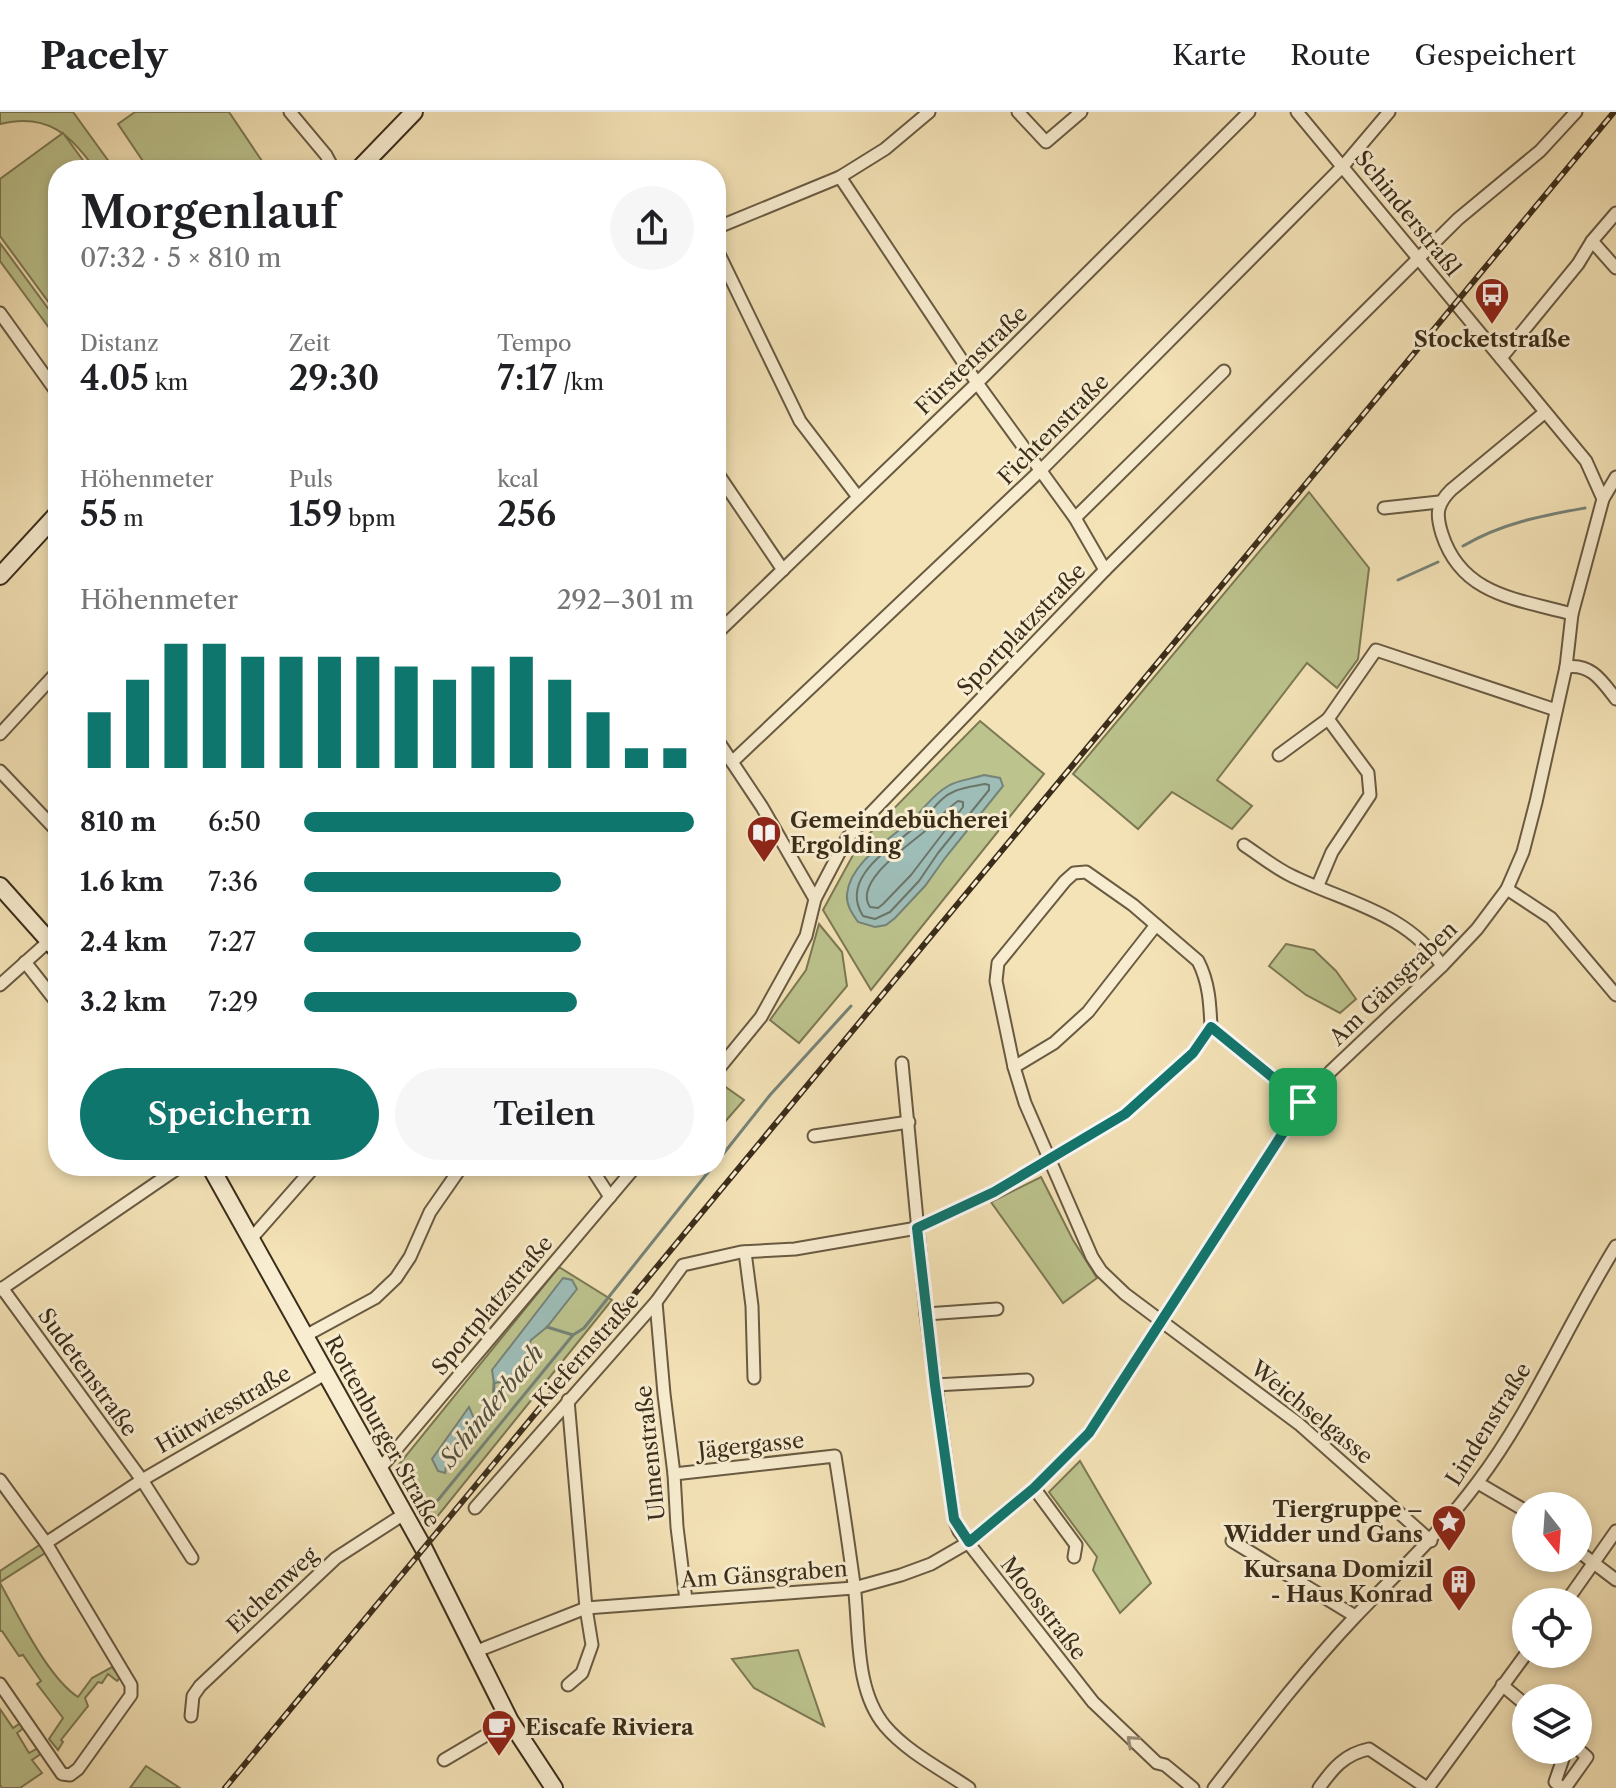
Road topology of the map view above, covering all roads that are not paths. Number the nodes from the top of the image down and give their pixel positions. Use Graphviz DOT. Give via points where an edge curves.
graph roads {
  1 [pos="290,112"];
  2 [pos="414,112"];
  3 [pos="929,112"];
  4 [pos="1018,112"];
  5 [pos="1081,112"];
  6 [pos="1249,112"];
  7 [pos="1297,112"];
  8 [pos="1389,112"];
  9 [pos="1573,113"];
  10 [pos="329,160"];
  11 [pos="368,160"];
  12 [pos="1344,165"];
  13 [pos="840,177"];
  14 [pos="1616,213"];
  15 [pos="726,224"];
  16 [pos="1592,241"];
  17 [pos="1419,259"];
  18 [pos="1616,268"];
  19 [pos="726,269"];
  20 [pos="2,322"];
  21 [pos="1501,358"];
  22 [pos="1224,371"];
  23 [pos="48,381"];
  24 [pos="977,383"];
  25 [pos="1544,413"];
  26 [pos="1042,469"];
  27 [pos="1616,477"];
  28 [pos="726,486"];
  29 [pos="858,497"];
  30 [pos="1603,499"];
  31 [pos="1439,502"];
  32 [pos="1384,508"];
  33 [pos="1075,518"];
  34 [pos="48,524"];
  35 [pos="783,570"];
  36 [pos="1105,570"];
  37 [pos="0,576"];
  38 [pos="1572,614"];
  39 [pos="726,624"];
  40 [pos="1566,667"];
  41 [pos="48,682"];
  42 [pos="1616,699"];
  43 [pos="1556,710"];
  44 [pos="1328,719"];
  45 [pos="0,734"];
  46 [pos="726,753"];
  47 [pos="1279,755"];
  48 [pos="732,762"];
  49 [pos="0,771"];
  50 [pos="48,821"];
  51 [pos="1244,845"];
  52 [pos="1318,885"];
  53 [pos="0,886"];
  54 [pos="1507,889"];
  55 [pos="815,899"];
  56 [pos="1156,925"];
  57 [pos="48,939"];
  58 [pos="48,949"];
  59 [pos="25,962"];
  60 [pos="1442,966"];
  61 [pos="0,985"];
  62 [pos="48,991"];
  63 [pos="1616,995"];
  64 [pos="1211,1027"];
  65 [pos="726,1060"];
  66 [pos="902,1063"];
  67 [pos="1014,1067"];
  68 [pos="1303,1102"];
  69 [pos="909,1122"];
  70 [pos="814,1136"];
  71 [pos="1048,1160"];
  72 [pos="166,1176"];
  73 [pos="215,1176"];
  74 [pos="306,1176"];
  75 [pos="455,1176"];
  76 [pos="596,1176"];
  77 [pos="628,1176"];
  78 [pos="610,1197"];
  79 [pos="917,1228"];
  80 [pos="250,1240"];
  81 [pos="1616,1246"];
  82 [pos="745,1252"];
  83 [pos="1,1289"];
  84 [pos="656,1302"];
  85 [pos="997,1309"];
  86 [pos="926,1314"];
  87 [pos="1161,1323"];
  88 [pos="305,1336"];
  89 [pos="325,1374"];
  90 [pos="754,1378"];
  91 [pos="1027,1380"];
  92 [pos="935,1385"];
  93 [pos="568,1400"];
  94 [pos="378,1471"];
  95 [pos="674,1474"];
  96 [pos="0,1480"];
  97 [pos="142,1480"];
  98 [pos="1478,1483"];
  99 [pos="1034,1488"];
  100 [pos="1512,1503"];
  101 [pos="475,1508"];
  102 [pos="404,1514"];
  103 [pos="1616,1531"];
  104 [pos="1232,1541"];
  105 [pos="1431,1541"];
  106 [pos="969,1542"];
  107 [pos="46,1543"];
  108 [pos="1074,1557"];
  109 [pos="192,1558"];
  110 [pos="1594,1564"];
  111 [pos="1616,1580"];
  112 [pos="854,1588"];
  113 [pos="1576,1588"];
  114 [pos="686,1600"];
  115 [pos="586,1608"];
  116 [pos="1355,1616"];
  117 [pos="477,1651"];
  118 [pos="1515,1668"];
  119 [pos="0,1684"];
  120 [pos="568,1685"];
  121 [pos="1502,1685"];
  122 [pos="1512,1693"];
  123 [pos="191,1716"];
  124 [pos="510,1721"];
  125 [pos="444,1760"];
  126 [pos="1561,1764"];
  127 [pos="1582,1764"];
  128 [pos="554,1788"];
  129 [pos="969,1788"];
  130 [pos="1193,1788"];
  131 [pos="1214,1788"];
  132 [pos="1319,1788"];
  133 [pos="1428,1788"];
  134 [pos="1564,1788"];
  1 -- 10 [label="street"];
  2 -- 11 [label="street"];
  3 -- 13 [label="street"];
  4 -- 5 [label="street" via="1046,142"];
  6 -- 24 [label="street, Fürstenstraße"];
  7 -- 12 [label="street, Schinderstraßl"];
  8 -- 12 [label="street, Fichtenstraße"];
  9 -- 17 [label="street, Sportplatzstraße" via="1540,151"];
  12 -- 17 [label="street, Schinderstraßl"];
  12 -- 26 [label="street, Fichtenstraße"];
  13 -- 15 [label="street"];
  13 -- 24 [label="street"];
  14 -- 16 [label="street"];
  16 -- 18 [label="street"];
  16 -- 21 [label="street"];
  17 -- 21 [label="street, Schinderstraßl"];
  17 -- 36 [label="street, Sportplatzstraße"];
  19 -- 29 [label="street" via="800,421"];
  20 -- 23 [label="street"];
  21 -- 25 [label="street, Schinderstraßl"];
  22 -- 33 [label="street"];
  24 -- 26 [label="street"];
  24 -- 29 [label="street, Fürstenstraße"];
  25 -- 30 [label="street, Schinderstraßl" via="1586,461"];
  25 -- 31 [label="street"];
  26 -- 33 [label="street"];
  26 -- 48 [label="street, Fichtenstraße"];
  27 -- 30 [label="street, Am Gänsgraben"];
  28 -- 35 [label="street"];
  29 -- 35 [label="street, Fürstenstraße"];
  30 -- 38 [label="street, Am Gänsgraben"];
  31 -- 32 [label="street"];
  31 -- 38 [label="street" via="1437,516 1448,550 1473,581 1499,594"];
  33 -- 36 [label="street"];
  34 -- 37 [label="street"];
  35 -- 39 [label="street, Fürstenstraße"];
  36 -- 55 [label="street, Sportplatzstraße" via="847,838"];
  38 -- 40 [label="street, Am Gänsgraben"];
  40 -- 42 [label="street" via="1586,668"];
  40 -- 43 [label="street, Am Gänsgraben"];
  41 -- 45 [label="street"];
  43 -- 44 [label="street" via="1376,650"];
  43 -- 54 [label="street, Am Gänsgraben" via="1523,852"];
  44 -- 47 [label="street"];
  44 -- 52 [label="street" via="1368,773 1370,795 1332,852"];
  46 -- 48 [label="street"];
  48 -- 55 [label="street"];
  49 -- 50 [label="street"];
  51 -- 52 [label="street" via="1290,875"];
  52 -- 60 [label="street" via="1391,918"];
  53 -- 57 [label="street"];
  54 -- 60 [label="street, Am Gänsgraben"];
  54 -- 63 [label="street" via="1551,918"];
  55 -- 65 [label="street, Sportplatzstraße" via="806,936 768,1004"];
  56 -- 64 [label="street" via="1198,961 1209,995"];
  56 -- 67 [label="street" via="1088,1012 1054,1043"];
  56 -- 67 [label="street, Weichselgasse" via="1086,872 1065,881 998,963"];
  58 -- 59 [label="street"];
  59 -- 61 [label="street"];
  59 -- 62 [label="street"];
  60 -- 68 [label="street, Am Gänsgraben"];
  64 -- 68 [label="street"];
  64 -- 71 [label="street, Kiefernstraße" via="1193,1053 1125,1114"];
  66 -- 69 [label="street, Moosstraße"];
  67 -- 71 [label="street, Weichselgasse"];
  68 -- 87 [label="street, Am Gänsgraben"];
  69 -- 70 [label="street"];
  69 -- 79 [label="street, Moosstraße"];
  71 -- 79 [label="street, Kiefernstraße"];
  71 -- 87 [label="street, Weichselgasse" via="1101,1271"];
  72 -- 83 [label="street"];
  73 -- 80 [label="street, Rottenburger Straße"];
  74 -- 80 [label="street"];
  75 -- 88 [label="street" via="396,1278 375,1298"];
  76 -- 78 [label="street"];
  77 -- 78 [label="street, Sportplatzstraße"];
  78 -- 94 [label="street, Sportplatzstraße"];
  79 -- 82 [label="street, Kiefernstraße"];
  79 -- 86 [label="street, Moosstraße"];
  80 -- 88 [label="street, Rottenburger Straße"];
  81 -- 98 [label="street, Lindenstraße"];
  82 -- 84 [label="street, Kiefernstraße" via="683,1265"];
  82 -- 90 [label="street"];
  83 -- 97 [label="street, Sudetenstraße"];
  84 -- 93 [label="street, Kiefernstraße"];
  84 -- 95 [label="street, Ulmenstraße"];
  85 -- 86 [label="street"];
  86 -- 92 [label="street, Moosstraße"];
  87 -- 99 [label="street, Am Gänsgraben" via="1089,1433"];
  87 -- 105 [label="street, Weichselgasse" via="1275,1404"];
  88 -- 89 [label="street, Rottenburger Straße"];
  89 -- 94 [label="street, Rottenburger Straße"];
  89 -- 97 [label="street, Hütwiesstraße"];
  91 -- 92 [label="street"];
  92 -- 106 [label="street, Moosstraße" via="954,1519"];
  93 -- 101 [label="street, Kiefernstraße"];
  93 -- 115 [label="street"];
  94 -- 102 [label="street, Rottenburger Straße"];
  95 -- 112 [label="street, Jägergasse" via="835,1456"];
  95 -- 114 [label="street, Ulmenstraße"];
  96 -- 107 [label="street"];
  97 -- 107 [label="street, Hütwiesstraße"];
  97 -- 109 [label="street, Hütwiesstraße"];
  98 -- 100 [label="street"];
  98 -- 105 [label="street, Lindenstraße"];
  99 -- 106 [label="street, Am Gänsgraben"];
  99 -- 108 [label="street" via="1076,1545"];
  102 -- 117 [label="street, Rottenburger Straße"];
  102 -- 123 [label="street, Eichenweg" via="336,1558 200,1686"];
  103 -- 110 [label="street"];
  104 -- 116 [label="street"];
  105 -- 116 [label="street, Lindenstraße"];
  106 -- 112 [label="street, Am Gänsgraben" via="921,1568"];
  130 -- 106 [label="street, Moosstraße, one-way" via="1157,1763 1093,1702"];
  107 -- 119 [label="street" via="131,1685 131,1695 70,1775 62,1774"];
  110 -- 111 [label="street"];
  110 -- 113 [label="street"];
  112 -- 114 [label="street, Am Gänsgraben"];
  112 -- 129 [label="street, Jägergasse" via="864,1684 872,1706 905,1745"];
  114 -- 115 [label="street, Am Gänsgraben"];
  115 -- 117 [label="street, Am Gänsgraben"];
  115 -- 120 [label="street" via="592,1645 582,1673"];
  116 -- 131 [label="street, Lindenstraße"];
  117 -- 124 [label="street, Rottenburger Straße"];
  118 -- 121 [label="street"];
  121 -- 122 [label="street"];
  121 -- 133 [label="street"];
  124 -- 125 [label="street"];
  124 -- 128 [label="street, Rottenburger Straße"];
  126 -- 134 [label="street" via="1555,1782"];
  127 -- 134 [label="street"];
  132 -- 133 [label="street" via="1352,1753 1369,1749"];
}
